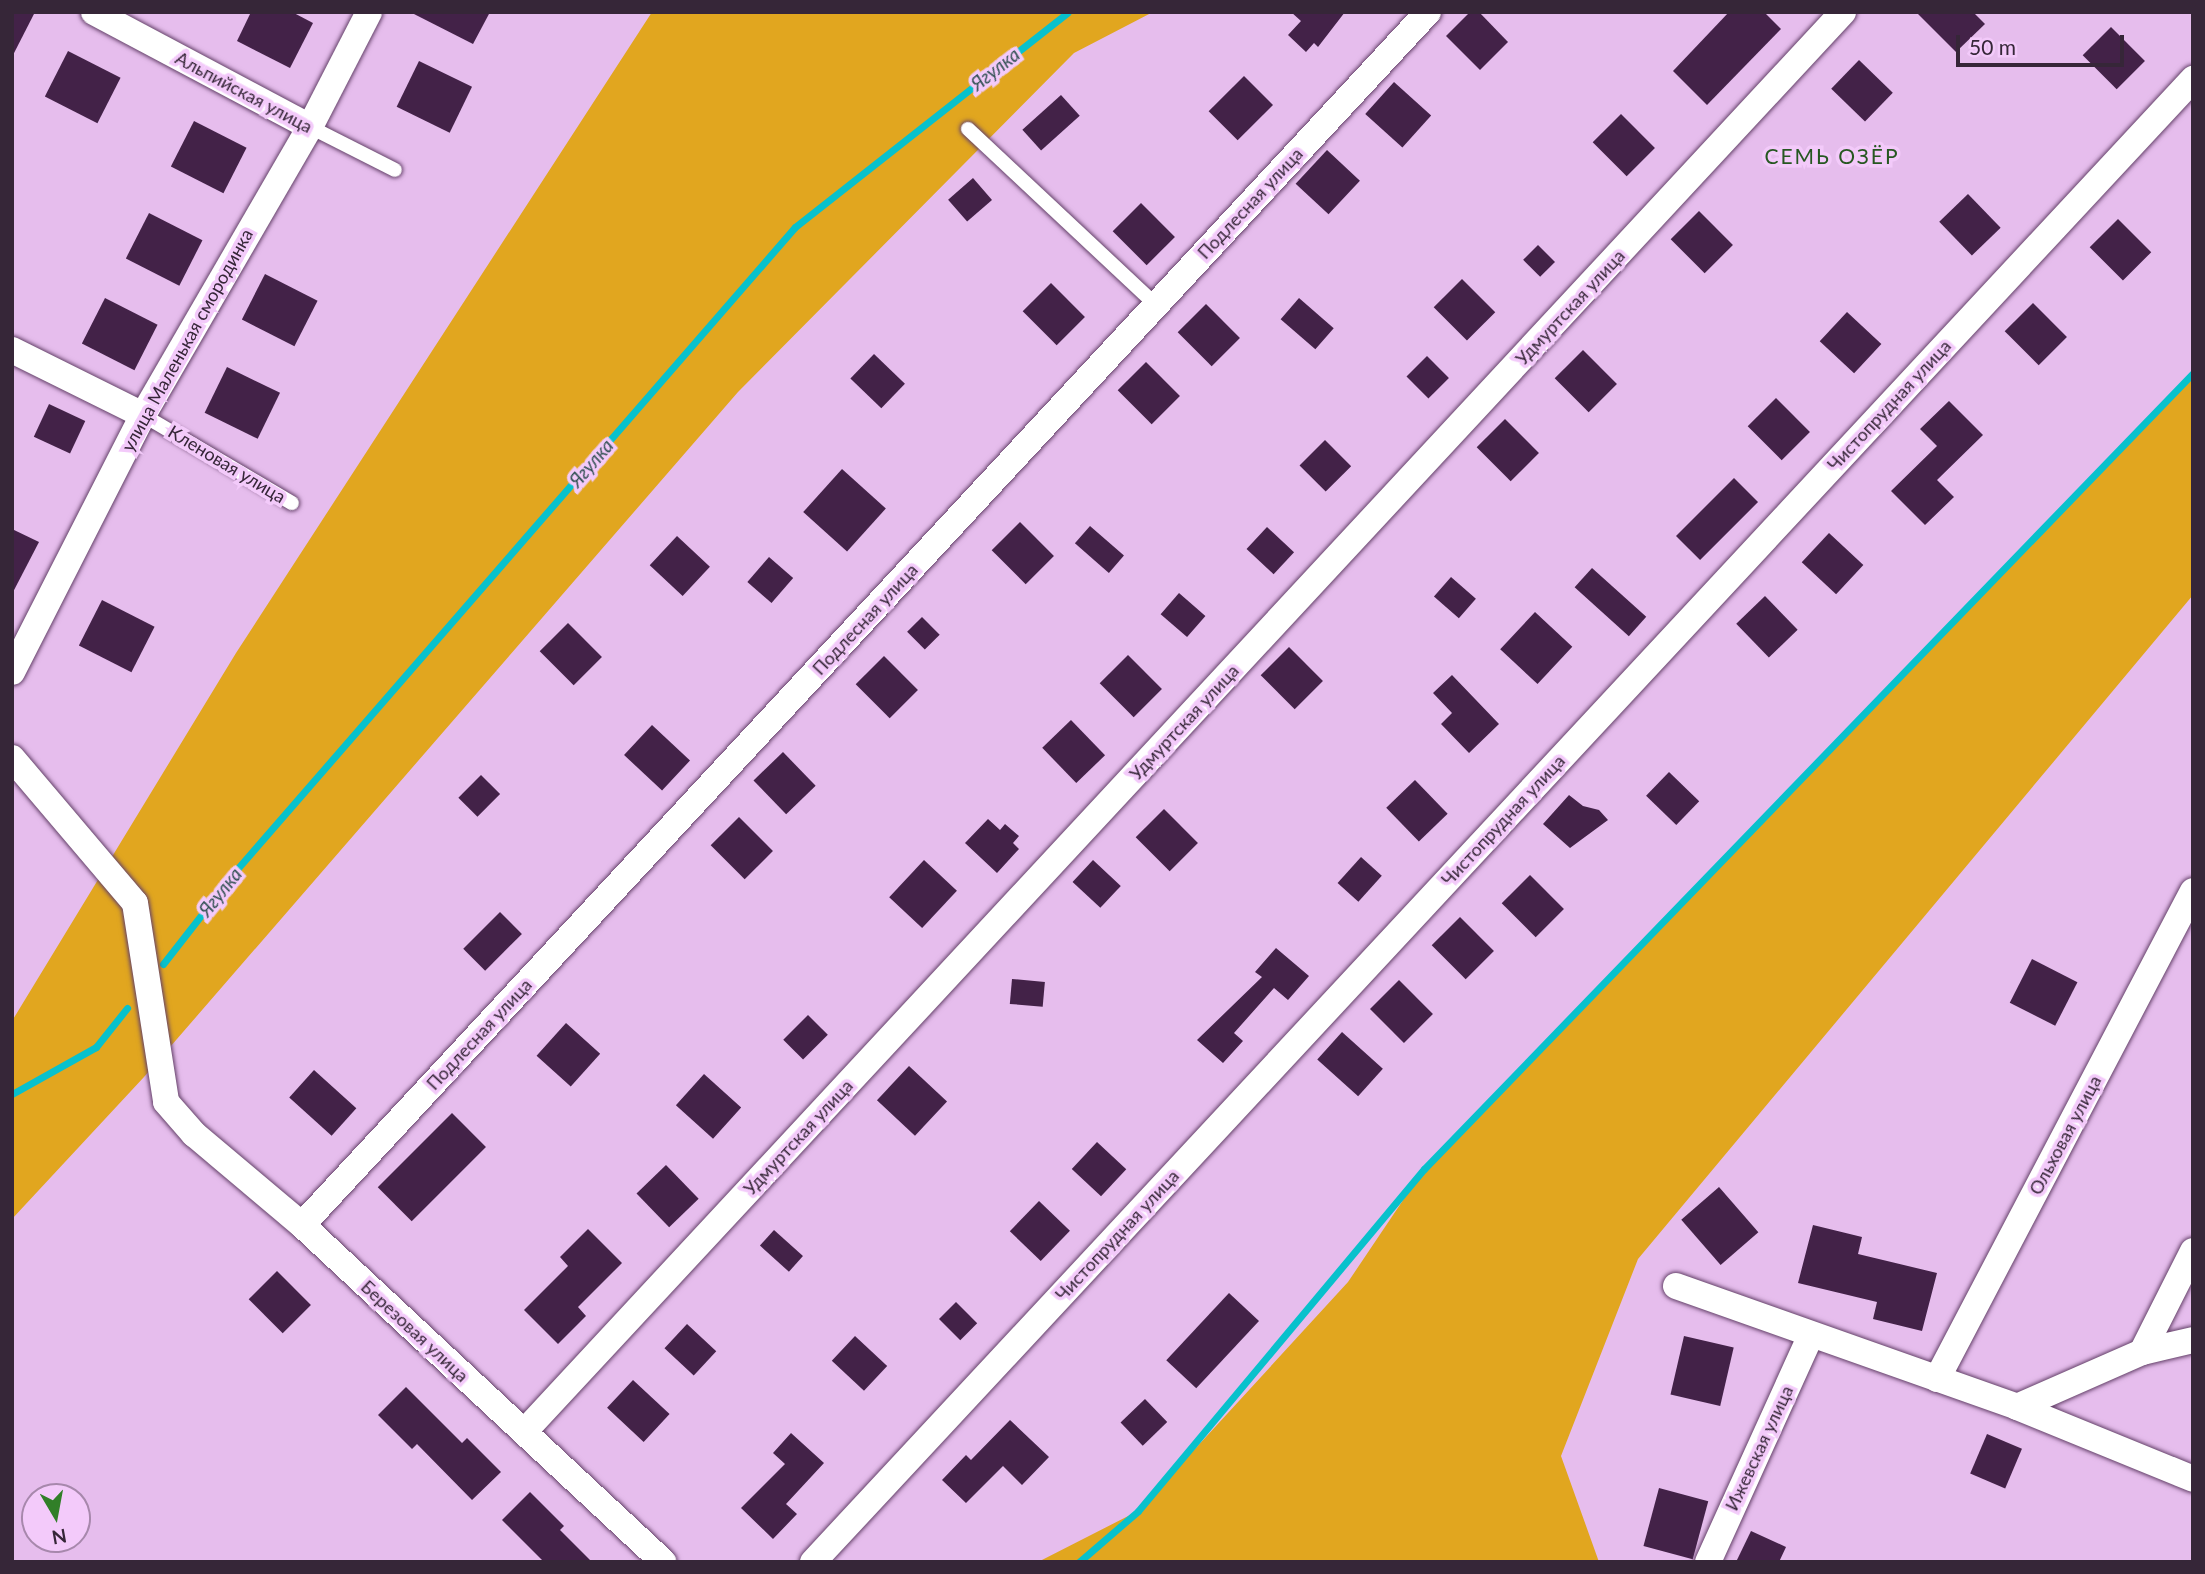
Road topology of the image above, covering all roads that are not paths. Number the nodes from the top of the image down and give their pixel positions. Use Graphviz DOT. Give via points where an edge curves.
graph roads {
  1 [pos="94,12"];
  2 [pos="369,12"];
  3 [pos="1428,12"];
  4 [pos="1843,12"];
  5 [pos="2193,79"];
  6 [pos="310,127"];
  7 [pos="968,129"];
  8 [pos="395,170"];
  9 [pos="1156,305"];
  10 [pos="12,349"];
  11 [pos="143,415"];
  12 [pos="292,503"];
  13 [pos="12,672"];
  14 [pos="12,758"];
  15 [pos="2193,891"];
  16 [pos="302,1225"];
  17 [pos="2193,1251"];
  18 [pos="1676,1286"];
  19 [pos="1811,1335"];
  20 [pos="2193,1340"];
  21 [pos="2142,1352"];
  22 [pos="1937,1378"];
  23 [pos="2017,1407"];
  24 [pos="524,1432"];
  25 [pos="2193,1479"];
  26 [pos="663,1562"];
  27 [pos="813,1562"];
  28 [pos="1708,1562"];
  1 -- 6 [label="street, Альпийская улица"];
  2 -- 6 [label="street, улица Маленькая смородинка"];
  3 -- 9 [label="street, Подлесная улица"];
  4 -- 24 [label="street, Удмуртская улица"];
  5 -- 27 [label="street, Чистопрудная улица"];
  6 -- 8 [label="lane, Альпийская улица"];
  6 -- 11 [label="street, улица Маленькая смородинка"];
  7 -- 9 [label="lane"];
  9 -- 16 [label="street, Подлесная улица"];
  10 -- 11 [label="street, Кленовая улица"];
  11 -- 12 [label="lane, Кленовая улица"];
  11 -- 13 [label="street, улица Маленькая смородинка"];
  14 -- 16 [label="street, Березовая улица" via="135,903 166,1102 194,1133"];
  15 -- 22 [label="street, Ольховая улица"];
  16 -- 24 [label="street, Березовая улица"];
  17 -- 21 [label="street"];
  18 -- 19 [label="street"];
  19 -- 22 [label="street"];
  19 -- 28 [label="street, Ижевская улица"];
  20 -- 21 [label="street"];
  21 -- 23 [label="street"];
  22 -- 23 [label="street"];
  23 -- 25 [label="street"];
  24 -- 26 [label="street, Березовая улица"];
}
